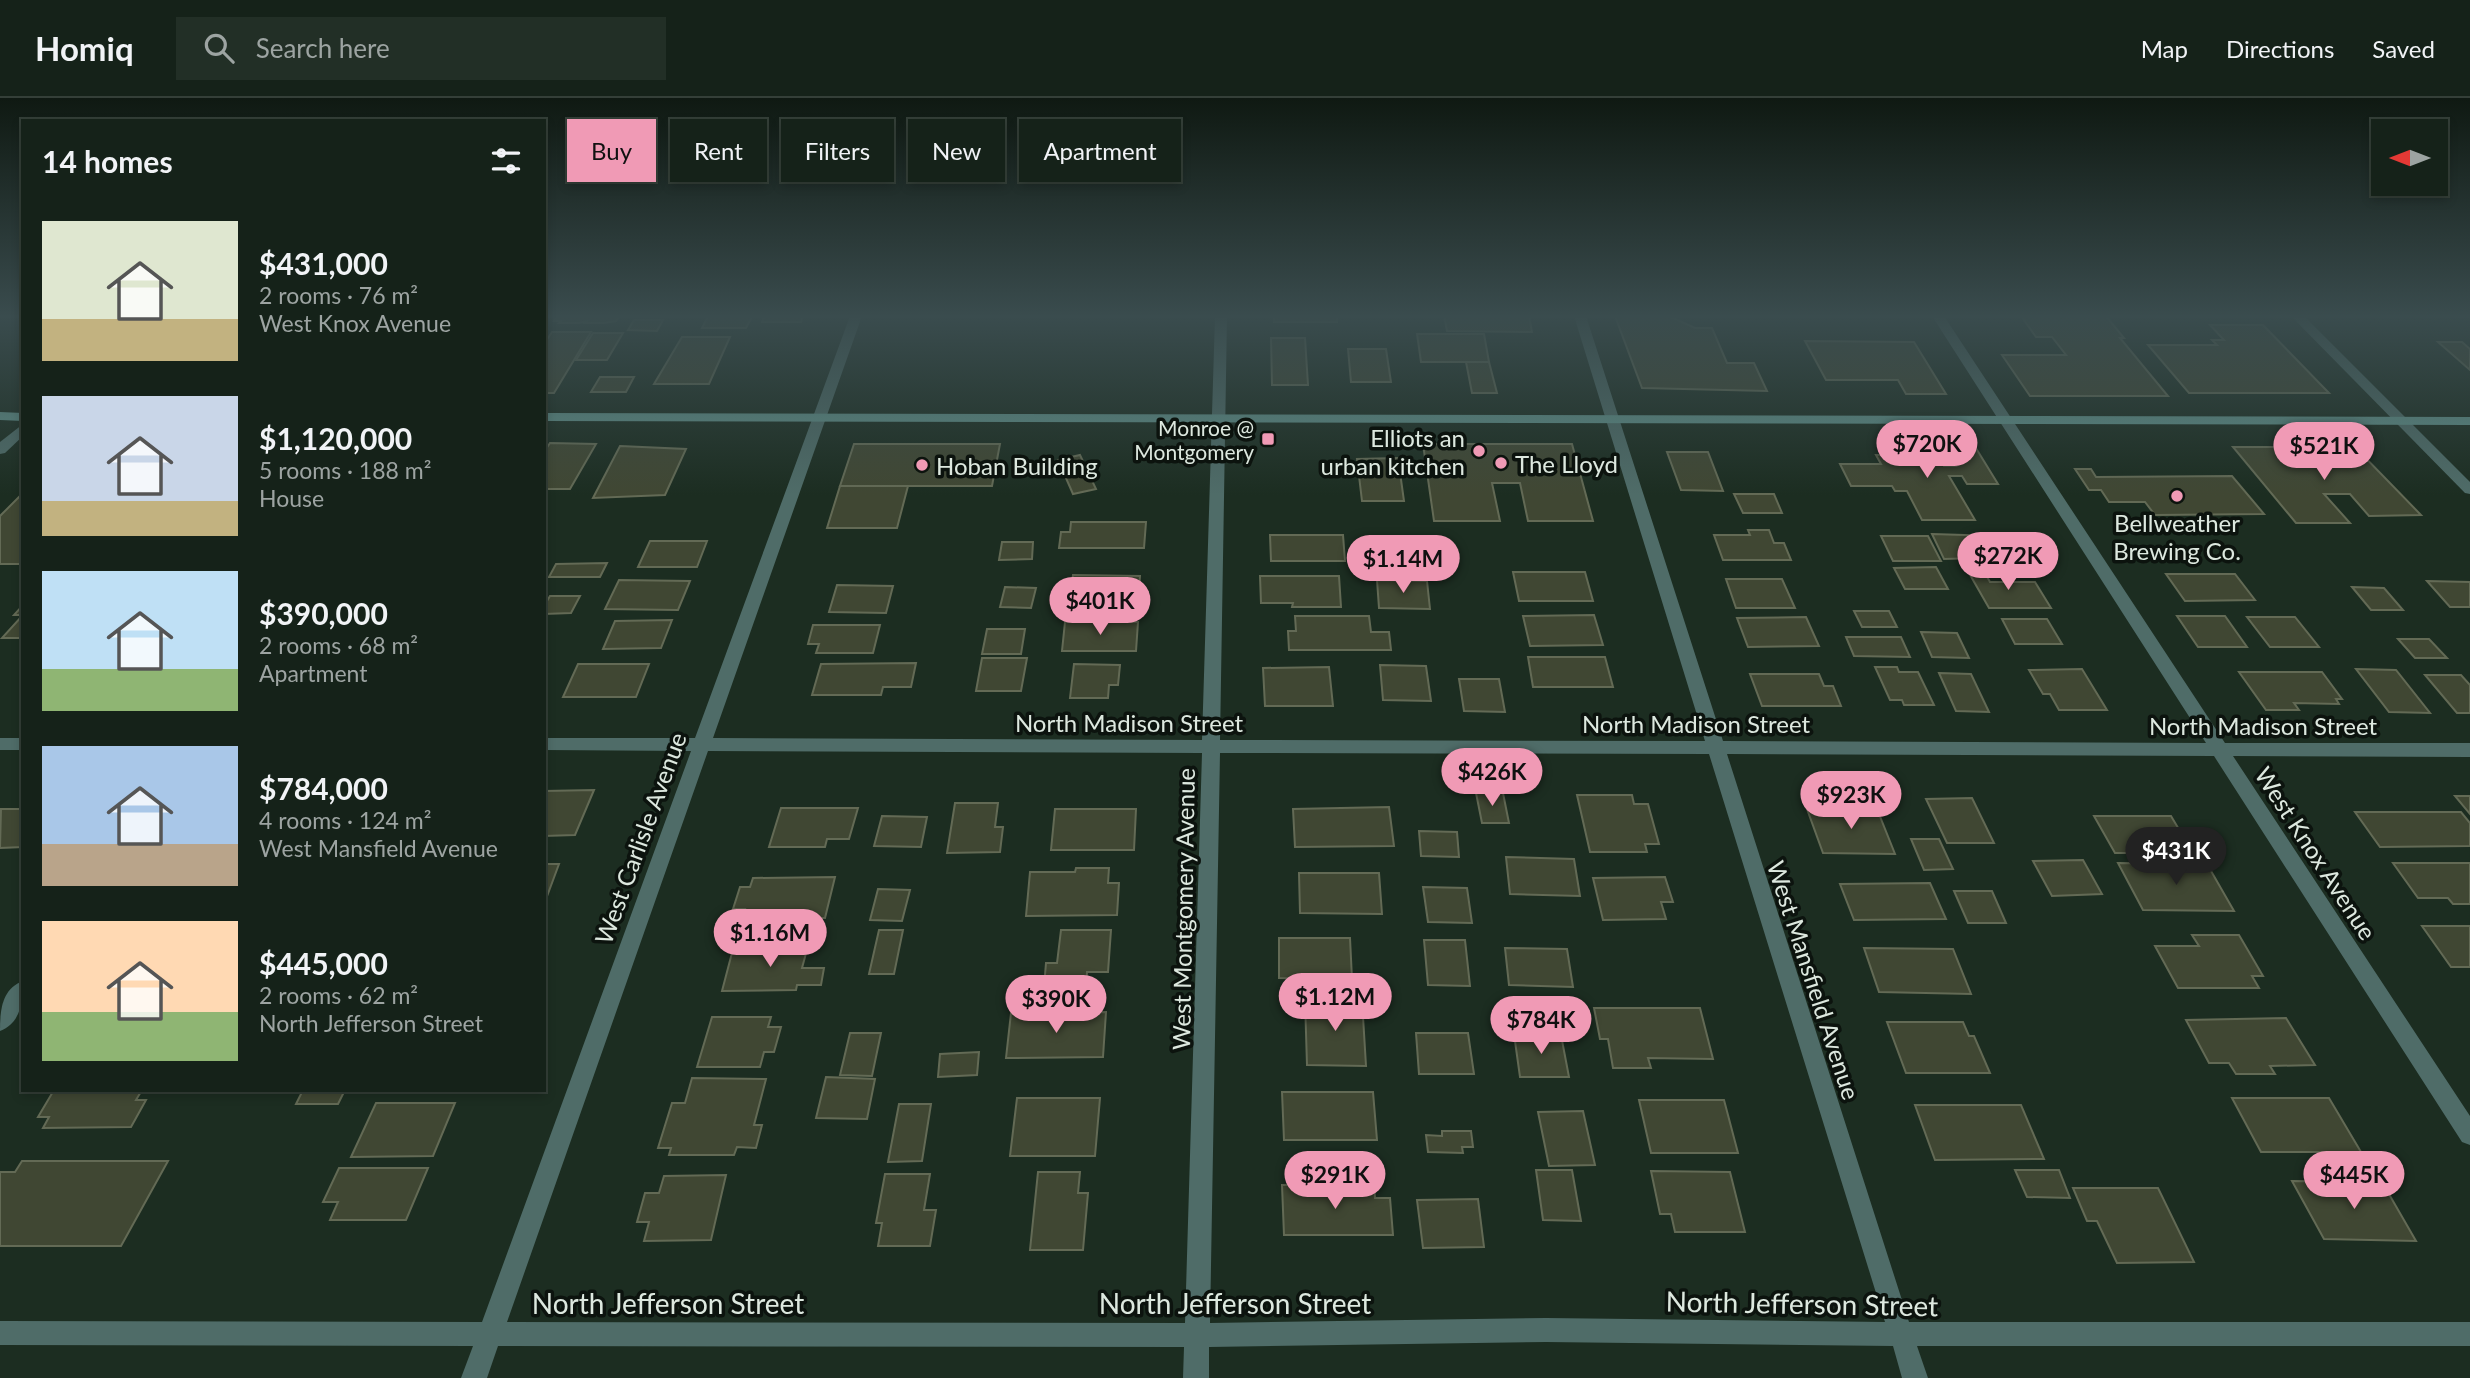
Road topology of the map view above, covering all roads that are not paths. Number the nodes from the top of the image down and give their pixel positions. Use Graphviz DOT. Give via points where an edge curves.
graph roads {
  1 [pos="834,376"];
  2 [pos="1219,376"];
  3 [pos="1599,376"];
  4 [pos="1977,376"];
  5 [pos="2357,376"];
  6 [pos="0,416"];
  7 [pos="21,416"];
  8 [pos="546,417"];
  9 [pos="818,417"];
  10 [pos="1218,418"];
  11 [pos="1613,418"];
  12 [pos="2006,419"];
  13 [pos="2402,420"];
  14 [pos="2470,421"];
  15 [pos="21,430"];
  16 [pos="0,450"];
  17 [pos="2470,490"];
  18 [pos="0,744"];
  19 [pos="21,744"];
  20 [pos="546,744"];
  21 [pos="699,745"];
  22 [pos="1212,747"];
  23 [pos="1714,747"];
  24 [pos="2218,748"];
  25 [pos="2470,750"];
  26 [pos="21,993"];
  27 [pos="0,1022"];
  28 [pos="2470,1135"];
  29 [pos="0,1333"];
  30 [pos="490,1334"];
  31 [pos="1902,1334"];
  32 [pos="2470,1334"];
  33 [pos="1197,1335"];
  34 [pos="474,1378"];
  35 [pos="1196,1378"];
  36 [pos="1915,1378"];
  1 -- 9 [label="street, West Carlisle Avenue"];
  2 -- 10 [label="street, West Montgomery Avenue"];
  3 -- 11 [label="street, West Mansfield Avenue"];
  4 -- 12 [label="street, West Knox Avenue"];
  5 -- 13 [label="street"];
  6 -- 7 [label="main road"];
  8 -- 9 [label="main road"];
  9 -- 10 [label="main road"];
  9 -- 21 [label="street, West Carlisle Avenue"];
  10 -- 11 [label="main road"];
  10 -- 22 [label="street, West Montgomery Avenue"];
  11 -- 12 [label="main road"];
  11 -- 23 [label="street, West Mansfield Avenue"];
  12 -- 13 [label="main road"];
  12 -- 24 [label="street, West Knox Avenue"];
  13 -- 14 [label="main road"];
  13 -- 17 [label="street"];
  15 -- 16 [label="street"];
  18 -- 19 [label="street"];
  20 -- 21 [label="street, North Madison Street"];
  21 -- 22 [label="street, North Madison Street"];
  21 -- 30 [label="street, West Carlisle Avenue"];
  22 -- 23 [label="street, North Madison Street"];
  22 -- 33 [label="street, West Montgomery Avenue"];
  23 -- 24 [label="street, North Madison Street"];
  23 -- 31 [label="street, West Mansfield Avenue"];
  24 -- 25 [label="street, North Madison Street"];
  24 -- 28 [label="street, West Knox Avenue"];
  26 -- 27 [label="street"];
  29 -- 30 [label="street, North Jefferson Street"];
  30 -- 33 [label="street, North Jefferson Street"];
  30 -- 34 [label="street, West Carlisle Avenue"];
  31 -- 32 [label="street, North Jefferson Street"];
  31 -- 33 [label="street, North Jefferson Street" via="1546,1330"];
  31 -- 36 [label="street, West Mansfield Avenue"];
  33 -- 35 [label="street, West Montgomery Avenue"];
}
